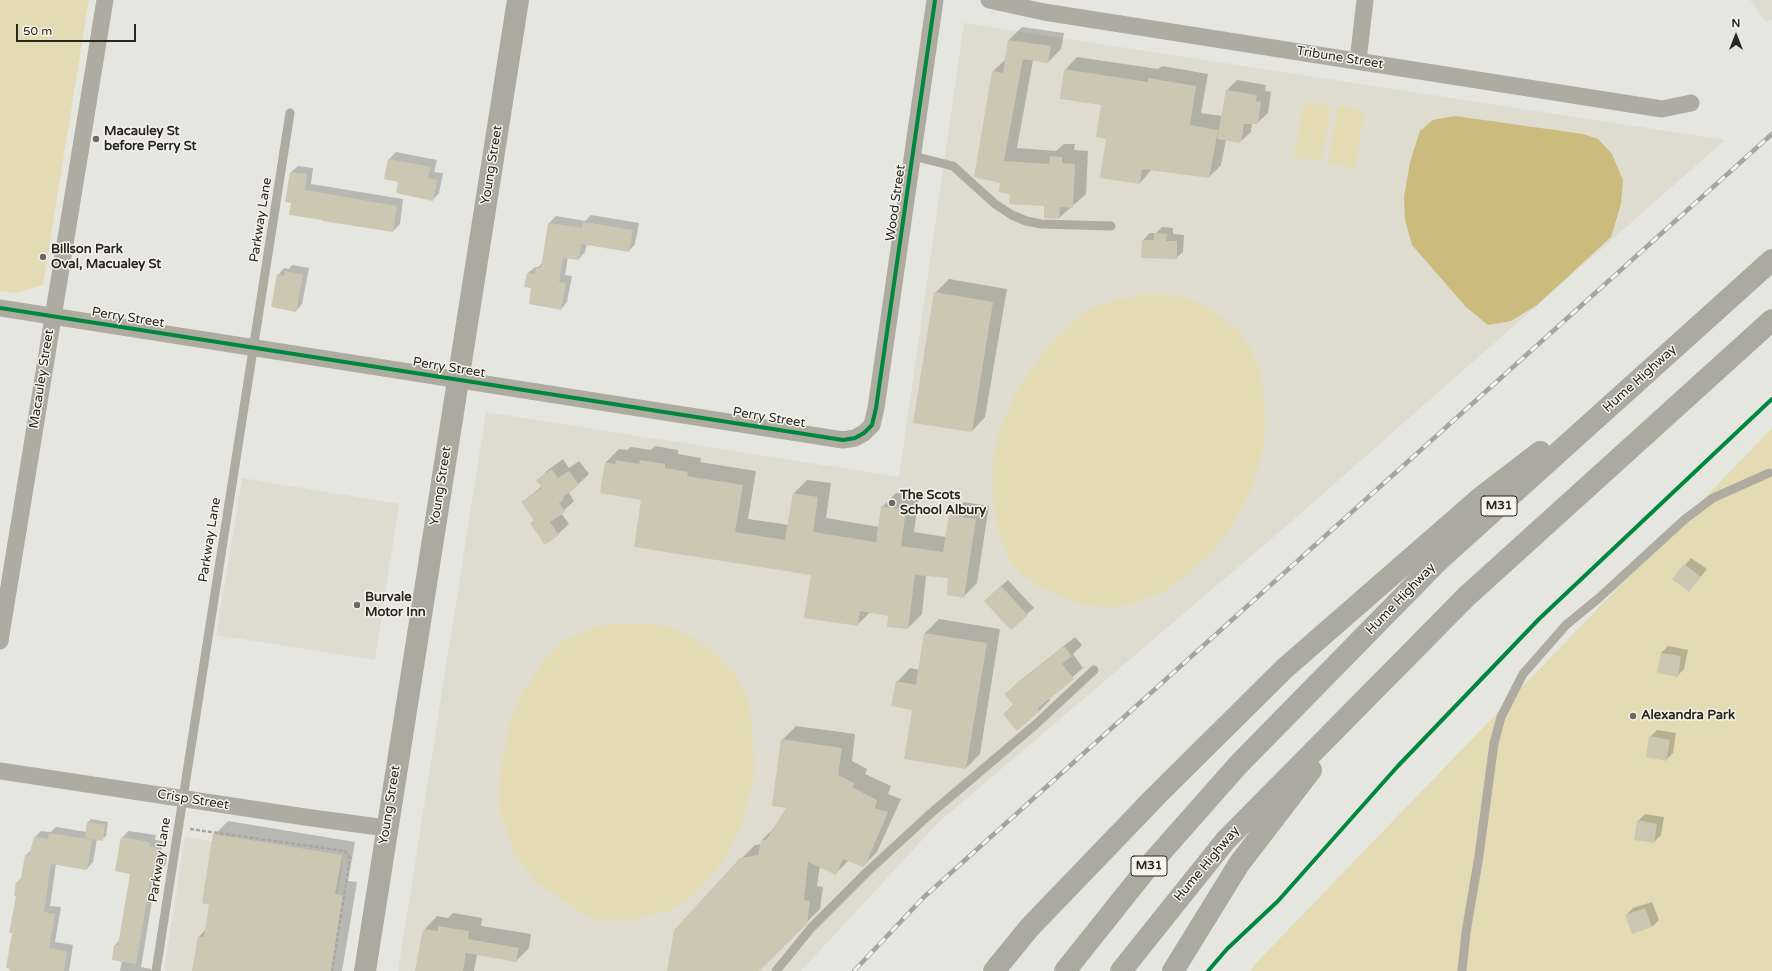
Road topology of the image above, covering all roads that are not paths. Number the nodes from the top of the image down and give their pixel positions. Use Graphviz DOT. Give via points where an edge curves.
graph roads {
  1 [pos="105,0"];
  2 [pos="518,0"];
  3 [pos="935,0"];
  4 [pos="989,0"];
  5 [pos="1365,0"];
  6 [pos="1358,61"];
  7 [pos="1691,103"];
  8 [pos="290,113"];
  9 [pos="913,156"];
  10 [pos="1111,226"];
  11 [pos="1772,260"];
  12 [pos="0,308"];
  13 [pos="52,316"];
  14 [pos="1772,320"];
  15 [pos="1695,330"];
  16 [pos="254,348"];
  17 [pos="458,379"];
  18 [pos="876,408"];
  19 [pos="1769,473"];
  20 [pos="0,641"];
  21 [pos="1094,670"];
  22 [pos="1376,688"];
  23 [pos="0,771"];
  24 [pos="182,799"];
  25 [pos="386,828"];
  26 [pos="156,971"];
  27 [pos="365,971"];
  28 [pos="776,971"];
  29 [pos="994,971"];
  30 [pos="1065,971"];
  31 [pos="1121,971"];
  32 [pos="1173,971"];
  33 [pos="1462,971"];
  1 -- 13 [label="street, Macauley Street"];
  2 -- 17 [label="main road, Young Street"];
  3 -- 9 [label="street, Wood Street"];
  4 -- 6 [label="street, Tribune Street" via="1044,12"];
  5 -- 6 [label="street"];
  6 -- 7 [label="street, Tribune Street" via="1662,109"];
  8 -- 16 [label="lane, Parkway Lane"];
  9 -- 10 [label="lane" via="952,166 995,204 1026,221 1041,224"];
  9 -- 18 [label="street, Wood Street"];
  11 -- 15 [label="highway, Hume Highway / M31"];
  12 -- 13 [label="street, Perry Street"];
  13 -- 16 [label="street, Perry Street"];
  13 -- 20 [label="street, Macauley Street"];
  14 -- 22 [label="highway, Hume Highway" via="1467,596"];
  15 -- 29 [label="highway" via="1479,499 1284,669 1150,802 1030,927"];
  15 -- 30 [label="highway, Hume Highway / M31" via="1434,566 1238,765 1148,867"];
  16 -- 17 [label="street, Perry Street"];
  16 -- 24 [label="lane, Parkway Lane"];
  17 -- 18 [label="street, Perry Street" via="843,440 864,433 872,425"];
  17 -- 25 [label="main road, Young Street"];
  19 -- 33 [label="lane" via="1713,498 1685,520 1566,625 1523,674 1501,717 1494,743"];
  21 -- 28 [label="lane" via="867,872 811,928"];
  22 -- 31 [label="highway, Hume Highway" via="1225,840"];
  22 -- 32 [label="highway" via="1239,864"];
  23 -- 24 [label="street, Crisp Street"];
  24 -- 25 [label="street, Crisp Street"];
  24 -- 26 [label="lane, Parkway Lane"];
  25 -- 27 [label="main road, Young Street"];
}
